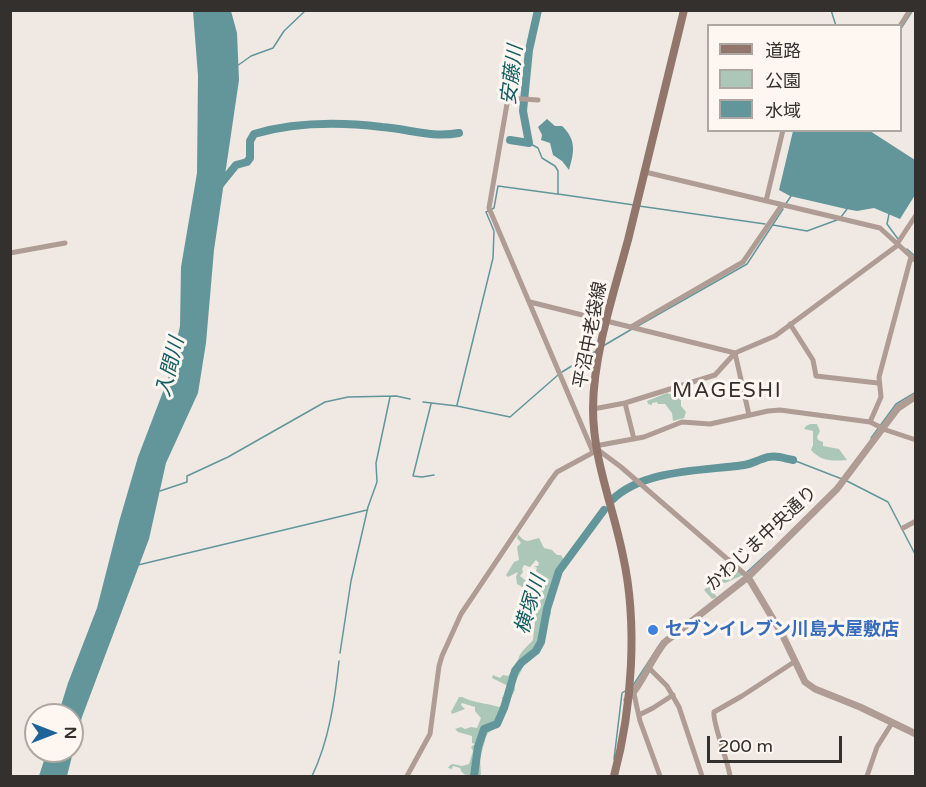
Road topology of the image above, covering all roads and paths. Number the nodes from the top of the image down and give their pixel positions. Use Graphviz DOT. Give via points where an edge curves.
graph roads {
  1 [pos="684,10"];
  2 [pos="910,10"];
  3 [pos="901,24"];
  4 [pos="538,100"];
  5 [pos="783,132"];
  6 [pos="645,172"];
  7 [pos="766,201"];
  8 [pos="782,205"];
  9 [pos="915,215"];
  10 [pos="65,243"];
  11 [pos="897,244"];
  12 [pos="10,253"];
  13 [pos="913,259"];
  14 [pos="530,302"];
  15 [pos="607,321"];
  16 [pos="790,324"];
  17 [pos="631,327"];
  18 [pos="735,352"];
  19 [pos="878,383"];
  20 [pos="915,396"];
  21 [pos="625,403"];
  22 [pos="593,409"];
  23 [pos="750,415"];
  24 [pos="870,422"];
  25 [pos="882,428"];
  26 [pos="634,439"];
  27 [pos="915,440"];
  28 [pos="595,449"];
  29 [pos="915,522"];
  30 [pos="903,528"];
  31 [pos="748,577"];
  32 [pos="794,662"];
  33 [pos="648,667"];
  34 [pos="634,694"];
  35 [pos="673,695"];
  36 [pos="627,700"];
  37 [pos="639,715"];
  38 [pos="892,723"];
  39 [pos="915,734"];
  40 [pos="406,777"];
  41 [pos="614,777"];
  42 [pos="660,777"];
  43 [pos="702,777"];
  44 [pos="730,777"];
  45 [pos="867,777"];
  1 -- 6 [label="main road, 平沼中老袋線"];
  2 -- 3 [label="street"];
  4 -- 14 [label="street" via="508,98 489,208"];
  5 -- 7 [label="street"];
  6 -- 7 [label="street"];
  6 -- 15 [label="main road, 平沼中老袋線"];
  7 -- 8 [label="street"];
  8 -- 11 [label="street" via="880,228"];
  8 -- 17 [label="street" via="743,262"];
  9 -- 11 [label="street"];
  10 -- 12 [label="street"];
  11 -- 13 [label="street"];
  11 -- 16 [label="street"];
  13 -- 19 [label="street"];
  14 -- 15 [label="street"];
  14 -- 28 [label="street"];
  15 -- 17 [label="street"];
  15 -- 22 [label="main road, 平沼中老袋線"];
  16 -- 18 [label="street" via="775,336"];
  16 -- 19 [label="street" via="813,360 816,376"];
  17 -- 18 [label="street"];
  18 -- 21 [label="street" via="715,375"];
  18 -- 23 [label="street"];
  19 -- 24 [label="street" via="881,397"];
  20 -- 25 [label="street, かわじま中央通り" via="898,408"];
  21 -- 22 [label="street"];
  21 -- 26 [label="street"];
  22 -- 28 [label="main road, 平沼中老袋線"];
  23 -- 24 [label="street" via="780,410"];
  23 -- 26 [label="street" via="710,424 682,422"];
  24 -- 25 [label="street"];
  25 -- 27 [label="street"];
  25 -- 31 [label="street, かわじま中央通り" via="849,476"];
  26 -- 28 [label="street"];
  28 -- 31 [label="street"];
  28 -- 36 [label="main road, 平沼中老袋線" via="628,585 632,643"];
  28 -- 40 [label="street" via="557,472 461,614 439,666 430,734"];
  29 -- 30 [label="street"];
  31 -- 32 [label="street"];
  31 -- 33 [label="street, かわじま中央通り" via="670,638"];
  32 -- 38 [label="street" via="810,686"];
  32 -- 44 [label="street" via="714,712"];
  33 -- 34 [label="street, かわじま中央通り"];
  33 -- 35 [label="street"];
  34 -- 36 [label="street, かわじま中央通り"];
  34 -- 37 [label="street"];
  35 -- 37 [label="street"];
  35 -- 43 [label="street"];
  36 -- 41 [label="main road, 平沼中老袋線"];
  37 -- 42 [label="street"];
  38 -- 39 [label="street"];
  38 -- 45 [label="street" via="877,747"];
}
